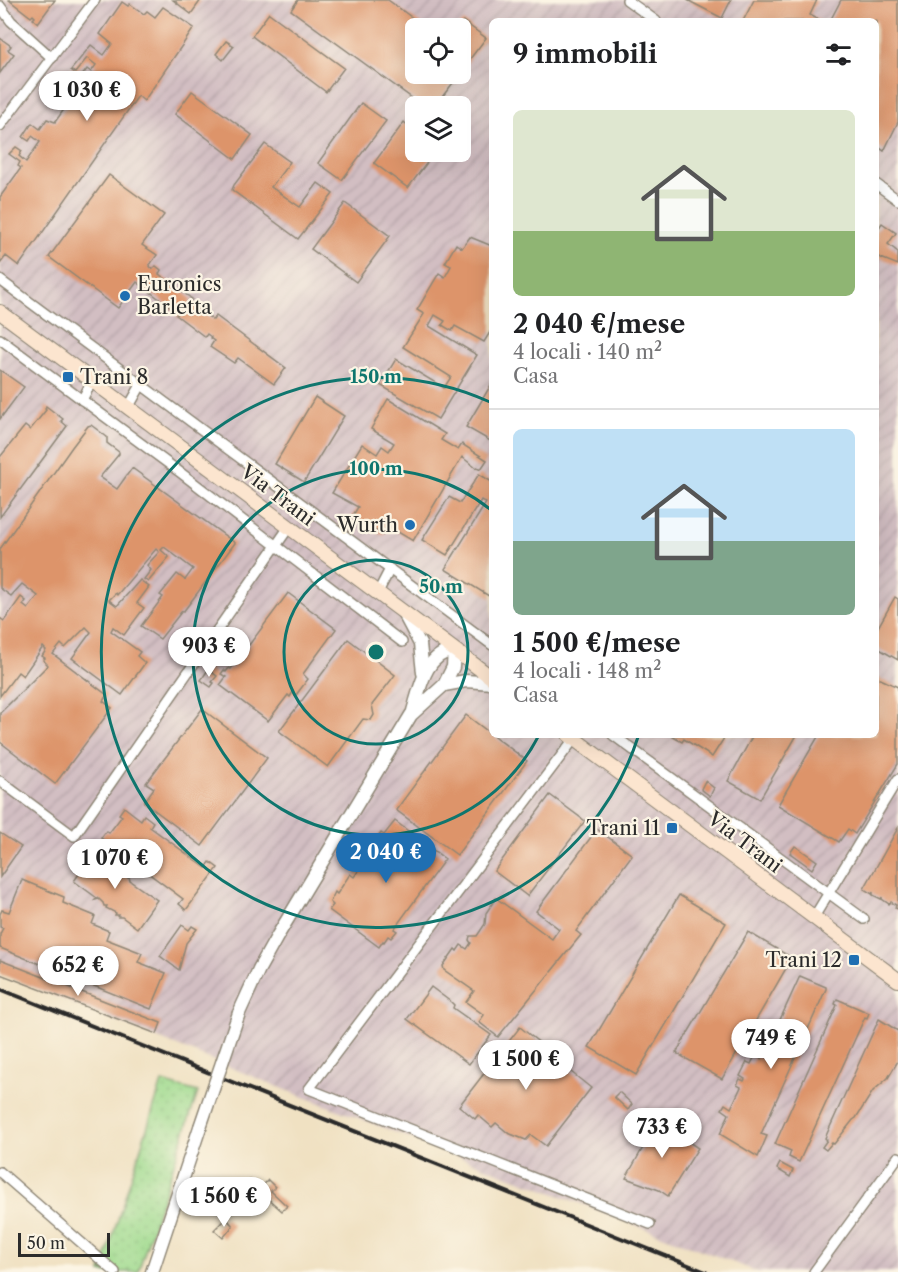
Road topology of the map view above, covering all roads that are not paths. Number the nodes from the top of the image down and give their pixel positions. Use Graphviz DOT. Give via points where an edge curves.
graph roads {
  1 [pos="95,0"];
  2 [pos="627,0"];
  3 [pos="0,6"];
  4 [pos="652,18"];
  5 [pos="52,58"];
  6 [pos="0,126"];
  7 [pos="879,186"];
  8 [pos="898,200"];
  9 [pos="0,280"];
  10 [pos="0,312"];
  11 [pos="0,339"];
  12 [pos="92,381"];
  13 [pos="141,385"];
  14 [pos="82,400"];
  15 [pos="128,408"];
  16 [pos="289,527"];
  17 [pos="276,546"];
  18 [pos="390,569"];
  19 [pos="377,594"];
  20 [pos="403,613"];
  21 [pos="402,642"];
  22 [pos="489,643"];
  23 [pos="453,650"];
  24 [pos="489,676"];
  25 [pos="422,682"];
  26 [pos="489,683"];
  27 [pos="444,685"];
  28 [pos="411,715"];
  29 [pos="570,738"];
  30 [pos="572,738"];
  31 [pos="617,738"];
  32 [pos="898,778"];
  33 [pos="0,782"];
  34 [pos="828,892"];
  35 [pos="814,917"];
  36 [pos="864,919"];
  37 [pos="898,980"];
  38 [pos="898,1157"];
  39 [pos="0,1172"];
  40 [pos="650,1224"];
  41 [pos="115,1272"];
  42 [pos="152,1272"];
  43 [pos="814,1272"];
  1 -- 5 [label="street"];
  2 -- 4 [label="street"];
  3 -- 5 [label="street"];
  5 -- 6 [label="street"];
  7 -- 8 [label="street"];
  9 -- 13 [label="street, Via Trani"];
  10 -- 12 [label="main road, Via Trani"];
  11 -- 14 [label="street"];
  12 -- 14 [label="street"];
  12 -- 15 [label="main road, Via Trani"];
  13 -- 15 [label="street"];
  13 -- 18 [label="street, Via Trani"];
  14 -- 17 [label="street"];
  15 -- 16 [label="main road, Via Trani"];
  16 -- 17 [label="street"];
  16 -- 19 [label="main road, Via Trani"];
  17 -- 21 [label="street"];
  17 -- 33 [label="street" via="74,836"];
  18 -- 19 [label="street"];
  18 -- 22 [label="street, Via Trani"];
  19 -- 20 [label="main road, Via Trani"];
  20 -- 23 [label="main road, Via Trani"];
  20 -- 25 [label="street" via="422,652"];
  23 -- 24 [label="main road, Via Trani"];
  23 -- 25 [label="street" via="433,660"];
  23 -- 27 [label="street" via="453,667"];
  25 -- 28 [label="street"];
  26 -- 27 [label="street"];
  27 -- 28 [label="street"];
  28 -- 42 [label="street, bridge" via="259,969 239,1013"];
  29 -- 40 [label="street" via="309,1089"];
  30 -- 35 [label="main road, Via Trani"];
  31 -- 34 [label="street, Via Trani"];
  32 -- 34 [label="street"];
  34 -- 35 [label="street"];
  34 -- 36 [label="street, Via Trani"];
  35 -- 37 [label="main road, Via Trani"];
  38 -- 43 [label="street"];
  39 -- 41 [label="street"];
}
